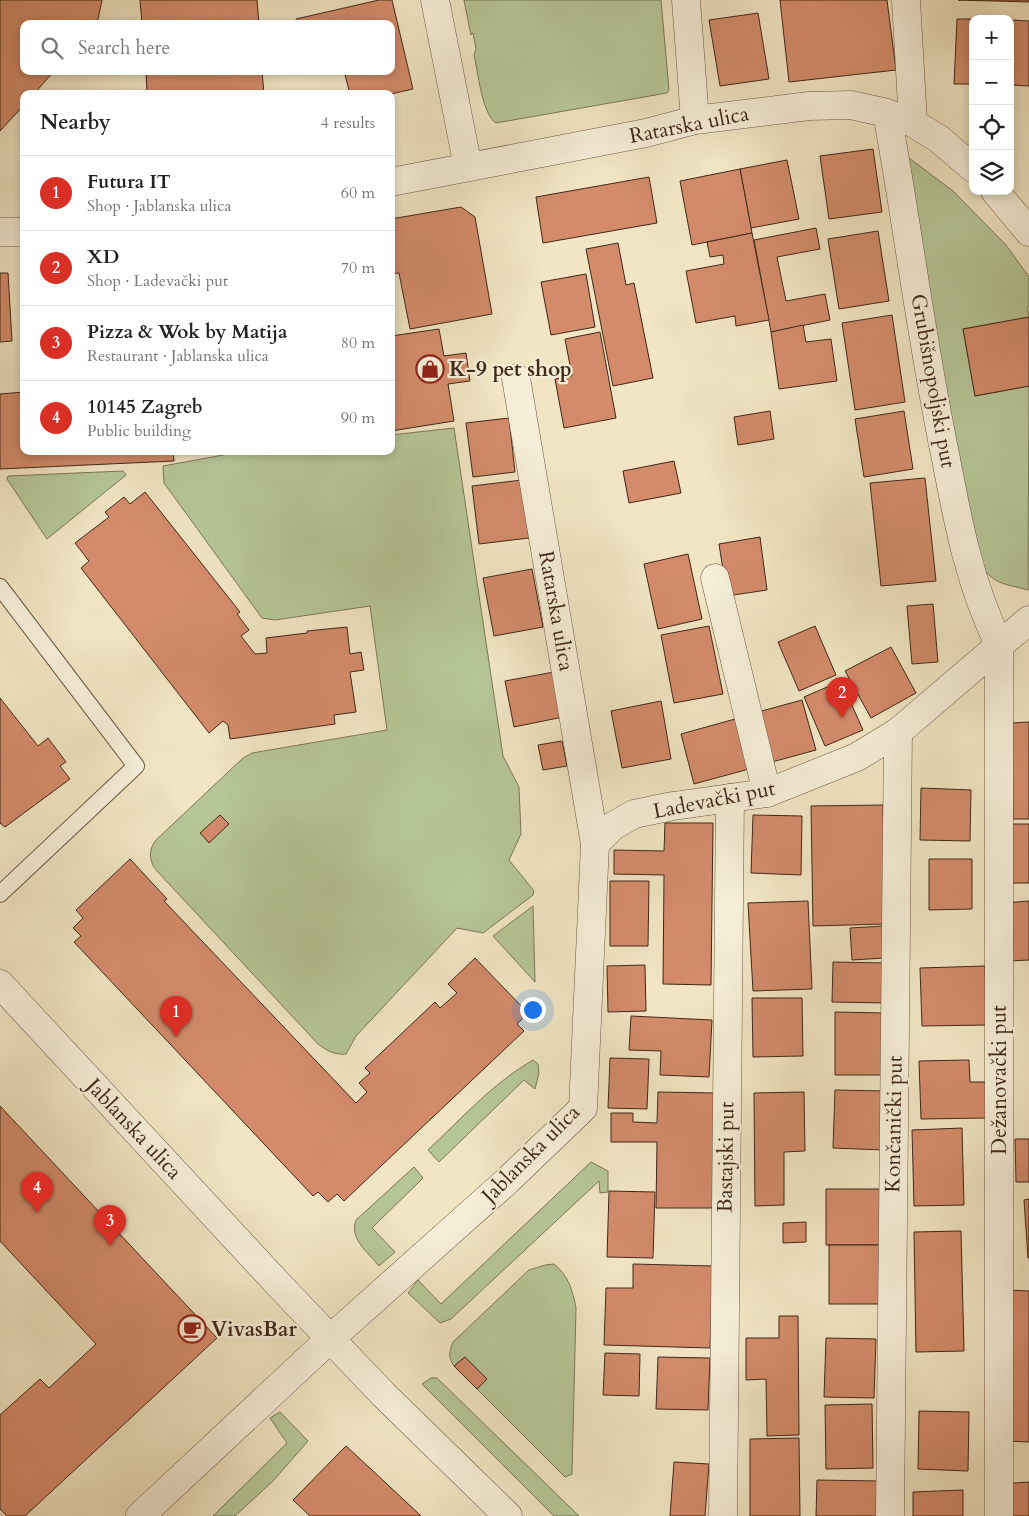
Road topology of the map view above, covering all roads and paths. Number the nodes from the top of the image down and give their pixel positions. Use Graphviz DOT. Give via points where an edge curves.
graph roads {
  1 [pos="435,0"];
  2 [pos="686,0"];
  3 [pos="906,0"];
  4 [pos="886,113"];
  5 [pos="695,120"];
  6 [pos="913,123"];
  7 [pos="969,165"];
  8 [pos="468,167"];
  9 [pos="395,181"];
  10 [pos="998,195"];
  11 [pos="0,232"];
  12 [pos="20,232"];
  13 [pos="1029,232"];
  14 [pos="516,378"];
  15 [pos="715,578"];
  16 [pos="0,587"];
  17 [pos="1029,620"];
  18 [pos="999,644"];
  19 [pos="898,732"];
  20 [pos="766,793"];
  21 [pos="730,798"];
  22 [pos="595,844"];
  23 [pos="0,894"];
  24 [pos="0,984"];
  25 [pos="331,1338"];
  26 [pos="140,1516"];
  27 [pos="508,1516"];
  28 [pos="723,1516"];
  29 [pos="890,1516"];
  30 [pos="999,1516"];
  1 -- 8 [label="street"];
  2 -- 5 [label="street"];
  3 -- 6 [label="street"];
  4 -- 5 [label="street, Ratarska ulica" via="851,105 809,106"];
  4 -- 6 [label="street, Ratarska ulica"];
  4 -- 18 [label="street, Grubišnopoljski put" via="932,395 957,514 970,571"];
  5 -- 8 [label="street, Ratarska ulica" via="636,135"];
  6 -- 7 [label="street, Ratarska ulica" via="939,139"];
  8 -- 9 [label="street, Ratarska ulica"];
  10 -- 13 [label="street"];
  11 -- 12 [label="street"];
  14 -- 22 [label="street, Ratarska ulica"];
  15 -- 20 [label="street"];
  16 -- 23 [label="lane" via="136,766"];
  17 -- 18 [label="street, Ladevački put"];
  18 -- 19 [label="street, Ladevački put"];
  18 -- 30 [label="street, Dežanovački put"];
  19 -- 20 [label="street, Ladevački put" via="857,756"];
  19 -- 29 [label="street, Končanički put"];
  20 -- 21 [label="street, Ladevački put"];
  21 -- 22 [label="street, Ladevački put" via="634,814 613,826"];
  21 -- 28 [label="street, Bastajski put"];
  22 -- 25 [label="street, Jablanska ulica" via="583,1108"];
  24 -- 25 [label="street, Jablanska ulica"];
  25 -- 26 [label="street"];
  25 -- 27 [label="street, Jablanska ulica" via="384,1395"];
}
